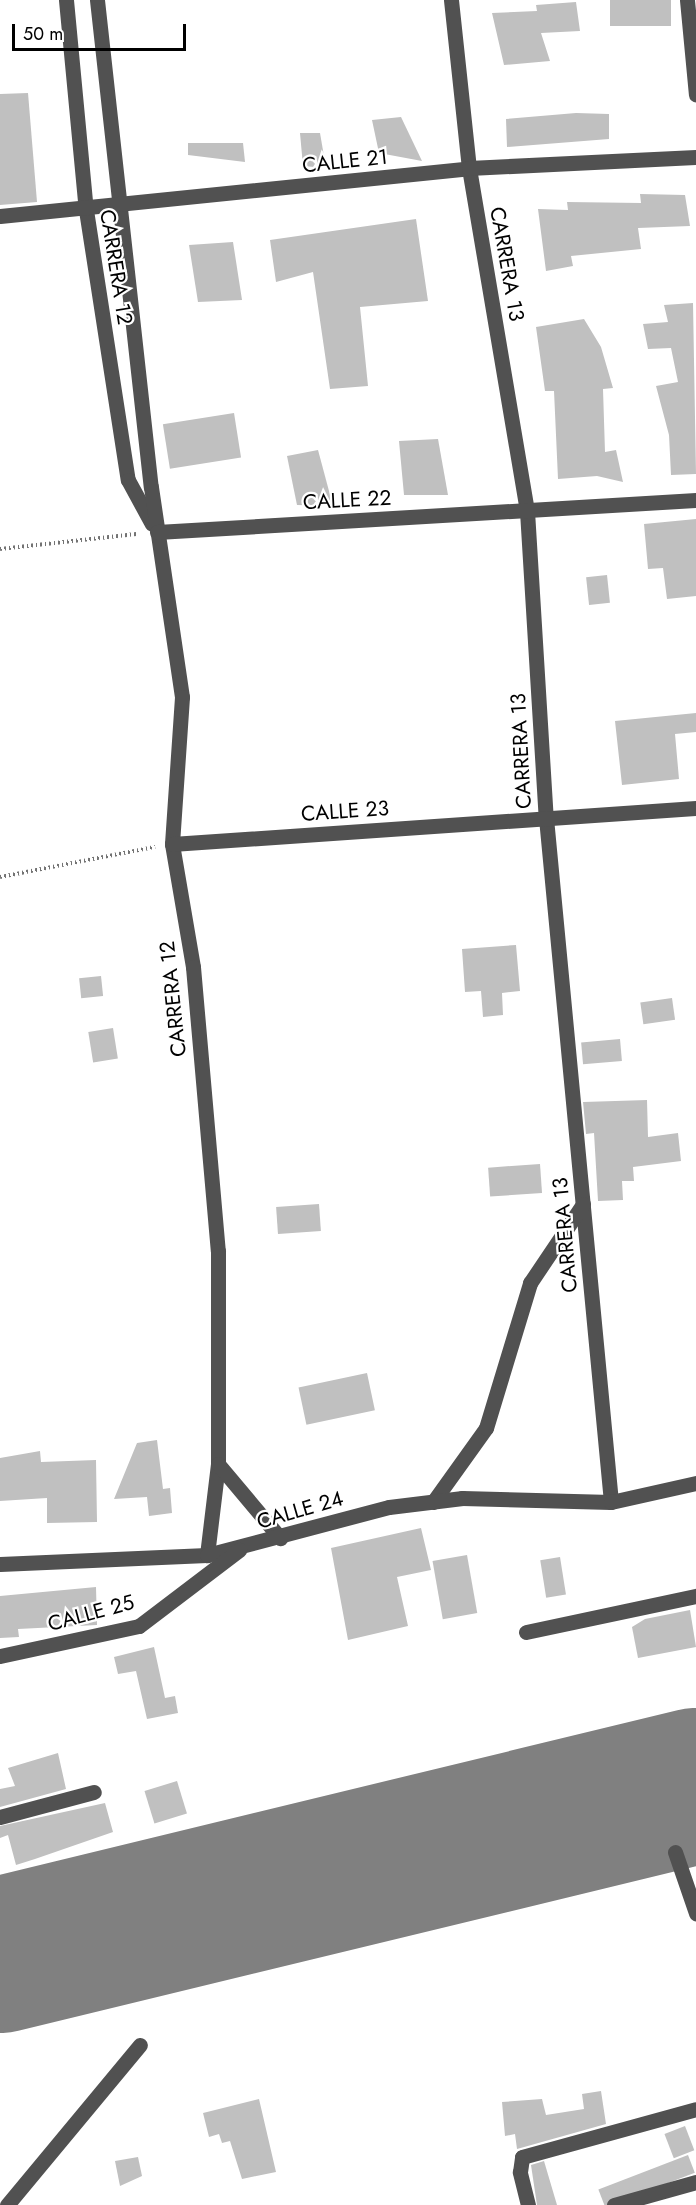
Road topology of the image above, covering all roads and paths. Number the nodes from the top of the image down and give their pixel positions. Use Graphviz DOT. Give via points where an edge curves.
graph roads {
  1 [pos="70,0"];
  2 [pos="97,0"];
  3 [pos="451,0"];
  4 [pos="687,0"];
  5 [pos="696,95"];
  6 [pos="696,157"];
  7 [pos="469,168"];
  8 [pos="122,207"];
  9 [pos="86,210"];
  10 [pos="0,216"];
  11 [pos="696,500"];
  12 [pos="527,512"];
  13 [pos="157,532"];
  14 [pos="0,549"];
  15 [pos="696,808"];
  16 [pos="546,818"];
  17 [pos="172,844"];
  18 [pos="0,876"];
  19 [pos="583,1204"];
  20 [pos="218,1464"];
  21 [pos="696,1482"];
  22 [pos="433,1502"];
  23 [pos="611,1502"];
  24 [pos="280,1538"];
  25 [pos="241,1548"];
  26 [pos="207,1555"];
  27 [pos="0,1564"];
  28 [pos="696,1596"];
  29 [pos="526,1632"];
  30 [pos="0,1656"];
  31 [pos="94,1792"];
  32 [pos="0,1817"];
  33 [pos="675,1852"];
  34 [pos="696,1913"];
  35 [pos="140,2045"];
  36 [pos="696,2109"];
  37 [pos="696,2182"];
  38 [pos="7,2205"];
  39 [pos="528,2205"];
  40 [pos="614,2205"];
  1 -- 9 [label="street, CARRERA 12"];
  2 -- 8 [label="street, CARRERA 12"];
  3 -- 7 [label="street, CARRERA 13"];
  4 -- 5 [label="street"];
  6 -- 7 [label="street, CALLE 21"];
  7 -- 8 [label="street, CALLE 21"];
  7 -- 12 [label="street, CARRERA 13"];
  8 -- 9 [label="street, CALLE 21"];
  8 -- 13 [label="street, CARRERA 12"];
  9 -- 10 [label="street, CALLE 21"];
  9 -- 13 [label="street, CARRERA 12" via="128,480"];
  11 -- 12 [label="street, CALLE 22"];
  12 -- 13 [label="street, CALLE 22"];
  12 -- 16 [label="street, CARRERA 13"];
  13 -- 14 [label="path"];
  13 -- 17 [label="street, CARRERA 12" via="182,697"];
  15 -- 16 [label="street, CALLE 23"];
  16 -- 17 [label="street, CALLE 23"];
  16 -- 19 [label="street, CARRERA 13"];
  17 -- 18 [label="path"];
  17 -- 20 [label="street, CARRERA 12" via="193,968 218,1251"];
  19 -- 22 [label="street" via="530,1283 486,1428"];
  19 -- 23 [label="street, CARRERA 13"];
  20 -- 24 [label="street"];
  20 -- 26 [label="street, CARRERA 12"];
  21 -- 23 [label="street, CALLE 24"];
  22 -- 23 [label="street, CALLE 24"];
  22 -- 24 [label="street, CALLE 24" via="389,1507"];
  24 -- 25 [label="street, CALLE 24"];
  25 -- 26 [label="street, CALLE 24"];
  25 -- 30 [label="street, CALLE 25" via="139,1626"];
  26 -- 27 [label="street, CALLE 24"];
  28 -- 29 [label="street"];
  31 -- 32 [label="street"];
  33 -- 34 [label="street"];
  35 -- 38 [label="street"];
  36 -- 39 [label="street" via="522,2157 520,2172"];
  37 -- 40 [label="street"];
}
